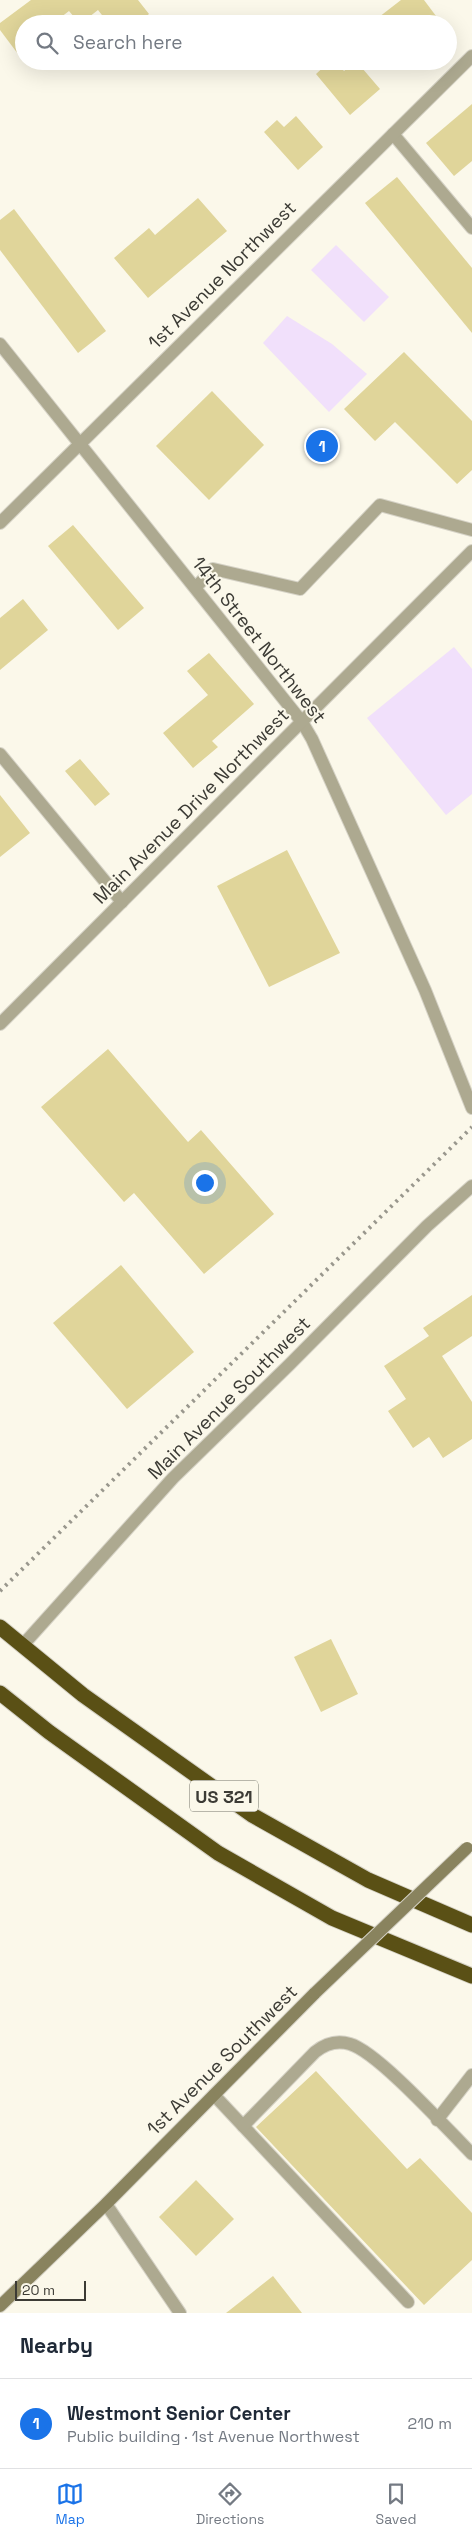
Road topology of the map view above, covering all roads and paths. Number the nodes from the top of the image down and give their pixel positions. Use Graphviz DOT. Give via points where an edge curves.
graph roads {
  1 [pos="472,56"];
  2 [pos="393,134"];
  3 [pos="472,228"];
  4 [pos="0,344"];
  5 [pos="80,444"];
  6 [pos="0,523"];
  7 [pos="472,530"];
  8 [pos="472,551"];
  9 [pos="196,587"];
  10 [pos="302,722"];
  11 [pos="0,754"];
  12 [pos="122,902"];
  13 [pos="0,1024"];
  14 [pos="472,1108"];
  15 [pos="472,1186"];
  16 [pos="0,1627"];
  17 [pos="22,1646"];
  18 [pos="0,1693"];
  19 [pos="469,1845"];
  20 [pos="472,1925"];
  21 [pos="472,1976"];
  22 [pos="472,2075"];
  23 [pos="214,2095"];
  24 [pos="438,2120"];
  25 [pos="243,2126"];
  26 [pos="472,2154"];
  27 [pos="106,2204"];
  28 [pos="408,2302"];
  29 [pos="0,2306"];
  30 [pos="180,2313"];
  1 -- 2 [label="street, 1st Avenue Northwest"];
  2 -- 3 [label="street"];
  2 -- 5 [label="street, 1st Avenue Northwest"];
  4 -- 5 [label="street, 14th Street Northwest"];
  5 -- 6 [label="street, 1st Avenue Northwest"];
  5 -- 9 [label="street, 14th Street Northwest"];
  7 -- 9 [label="street" via="380,505 300,589 214,569"];
  8 -- 10 [label="street, Main Avenue Drive Northwest"];
  9 -- 10 [label="street, 14th Street Northwest"];
  10 -- 12 [label="street, Main Avenue Drive Northwest"];
  10 -- 14 [label="street, 14th Street Northwest" via="425,990"];
  11 -- 12 [label="street"];
  12 -- 13 [label="street, Main Avenue Drive Northwest"];
  15 -- 17 [label="street, Main Avenue Southwest" via="427,1226 173,1478"];
  16 -- 17 [label="highway, US 321"];
  17 -- 20 [label="highway, US 321" via="83,1695 252,1815 368,1880"];
  18 -- 21 [label="highway, US 321" via="218,1853 332,1918"];
  19 -- 23 [label="main road, 1st Avenue Southwest, bridge"];
  22 -- 24 [label="street"];
  23 -- 25 [label="street"];
  23 -- 27 [label="main road, 1st Avenue Southwest"];
  24 -- 25 [label="street" via="363,2050 350,2044 335,2043 324,2045 315,2052"];
  24 -- 26 [label="street"];
  25 -- 28 [label="street"];
  27 -- 29 [label="main road, 1st Avenue Southwest"];
  27 -- 30 [label="street"];
}
